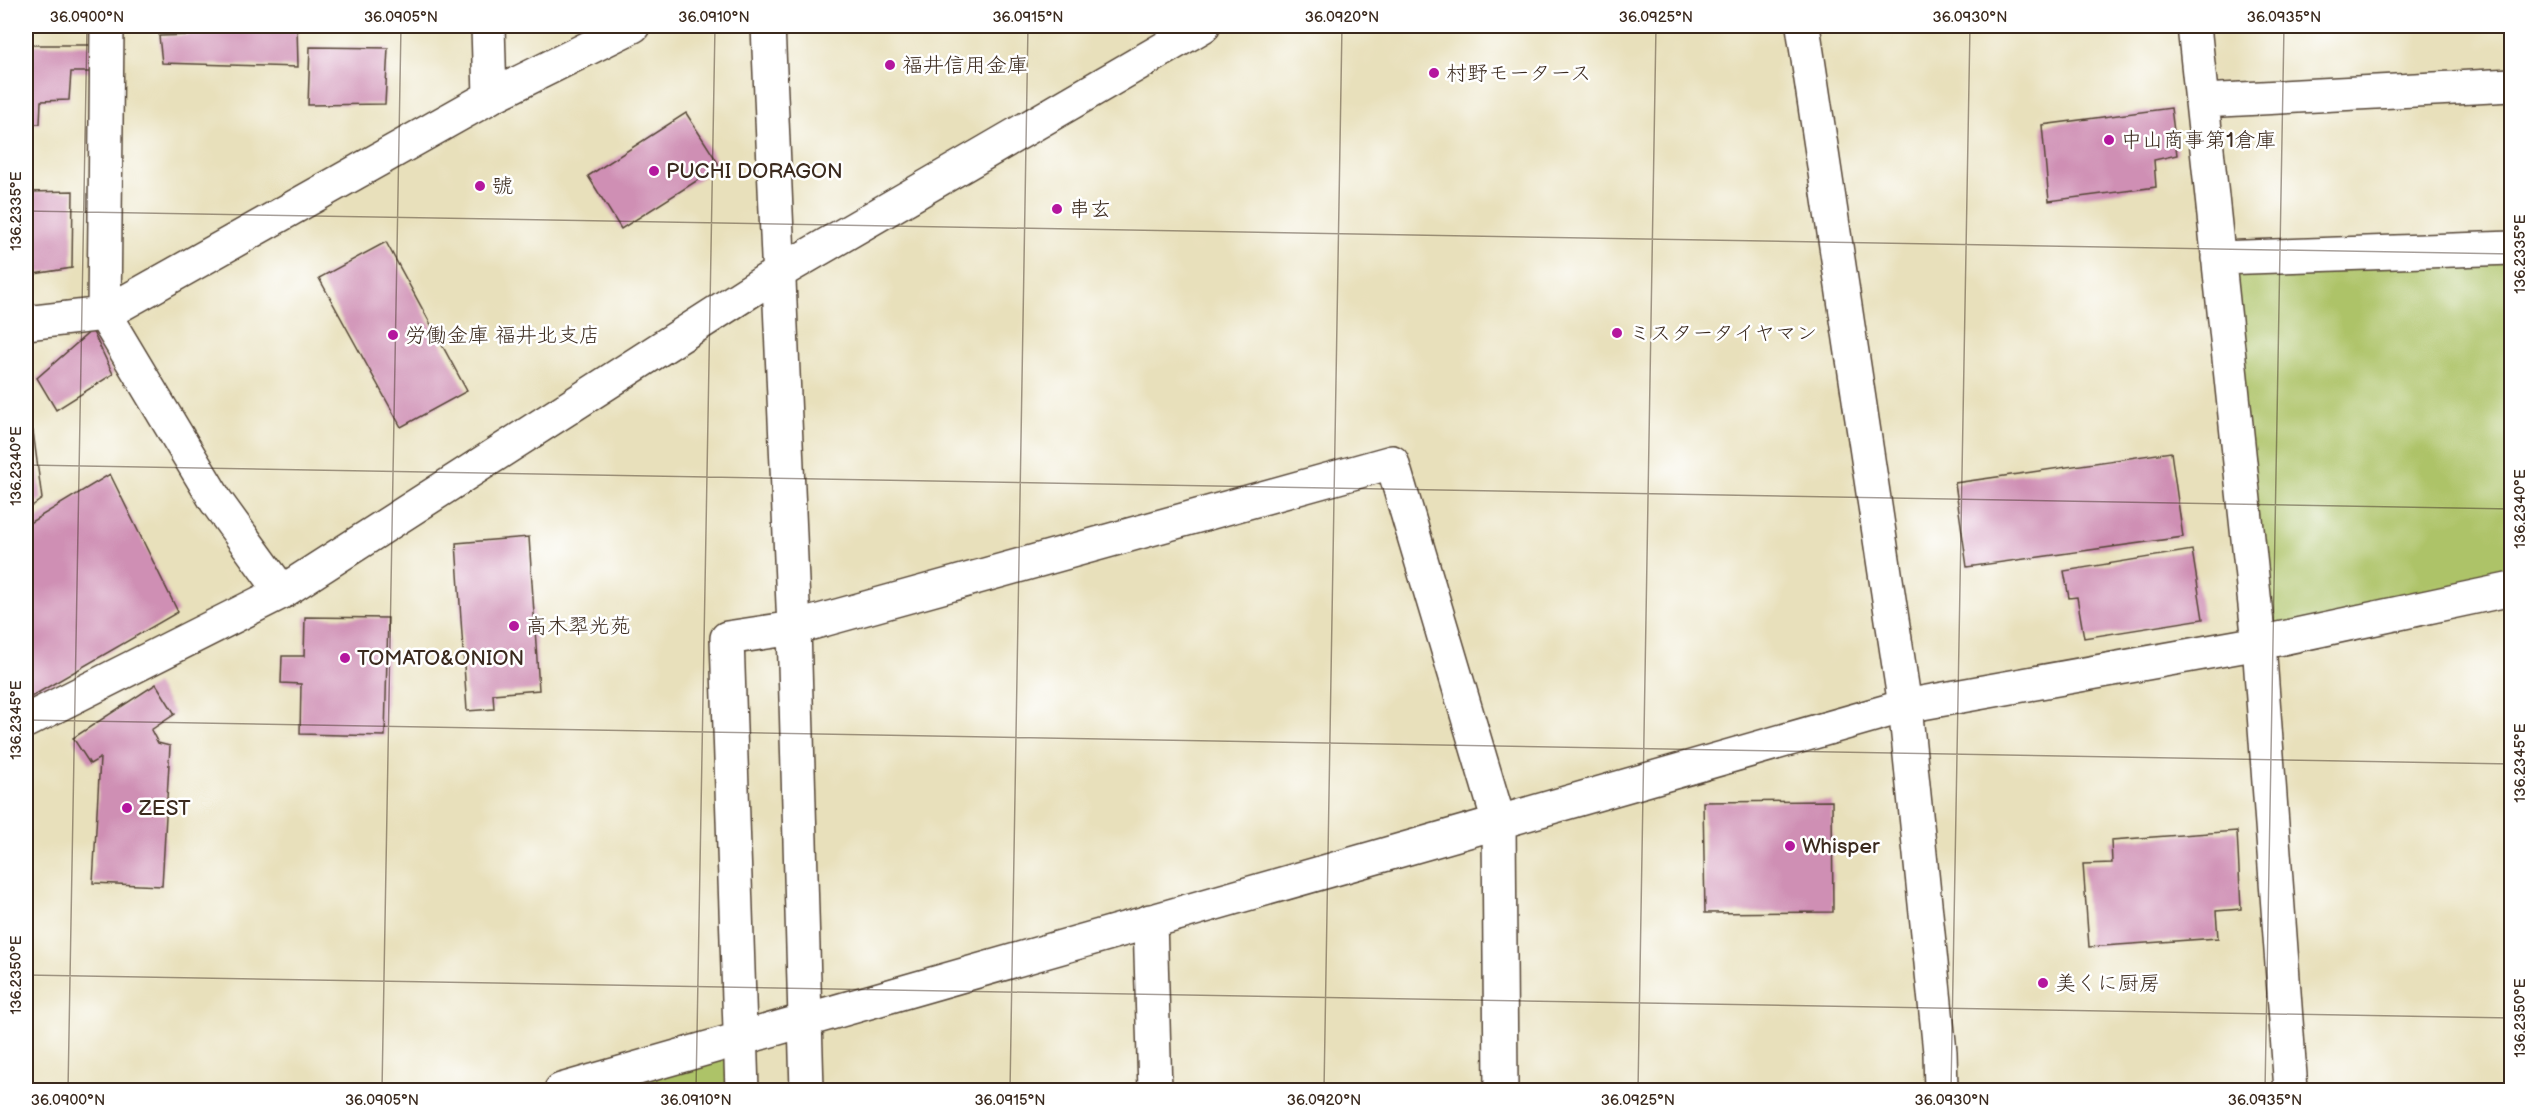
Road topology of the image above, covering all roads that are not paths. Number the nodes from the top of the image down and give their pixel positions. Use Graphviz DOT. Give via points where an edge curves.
graph roads {
  1 [pos="107,26"];
  2 [pos="488,26"];
  3 [pos="633,26"];
  4 [pos="768,26"];
  5 [pos="1203,26"];
  6 [pos="1803,26"];
  7 [pos="2194,26"];
  8 [pos="2511,85"];
  9 [pos="490,98"];
  10 [pos="2202,101"];
  11 [pos="2511,248"];
  12 [pos="2218,258"];
  13 [pos="778,273"];
  14 [pos="104,314"];
  15 [pos="26,323"];
  16 [pos="2511,589"];
  17 [pos="282,592"];
  18 [pos="794,628"];
  19 [pos="2259,643"];
  20 [pos="1905,706"];
  21 [pos="26,721"];
  22 [pos="1499,822"];
  23 [pos="1150,921"];
  24 [pos="804,1020"];
  25 [pos="740,1038"];
  26 [pos="561,1090"];
  27 [pos="742,1090"];
  28 [pos="807,1090"];
  29 [pos="1155,1090"];
  30 [pos="1501,1090"];
  31 [pos="1941,1090"];
  32 [pos="2291,1090"];
  1 -- 14 [label="street"];
  2 -- 9 [label="street"];
  3 -- 9 [label="street"];
  4 -- 13 [label="street"];
  5 -- 13 [label="street"];
  6 -- 20 [label="street"];
  7 -- 10 [label="street"];
  8 -- 10 [label="street"];
  9 -- 14 [label="street"];
  10 -- 12 [label="street"];
  11 -- 12 [label="street"];
  12 -- 19 [label="street"];
  13 -- 17 [label="street"];
  13 -- 18 [label="street"];
  14 -- 15 [label="street"];
  14 -- 17 [label="street" via="216,501"];
  16 -- 19 [label="street"];
  17 -- 21 [label="street"];
  18 -- 22 [label="street" via="1392,462"];
  18 -- 24 [label="street"];
  18 -- 25 [label="street" via="727,638"];
  19 -- 20 [label="street"];
  19 -- 32 [label="street"];
  20 -- 22 [label="street"];
  20 -- 31 [label="street"];
  22 -- 23 [label="street"];
  22 -- 30 [label="street"];
  23 -- 24 [label="street"];
  23 -- 29 [label="street"];
  24 -- 25 [label="street"];
  24 -- 28 [label="street"];
  25 -- 26 [label="street"];
  25 -- 27 [label="street"];
}
